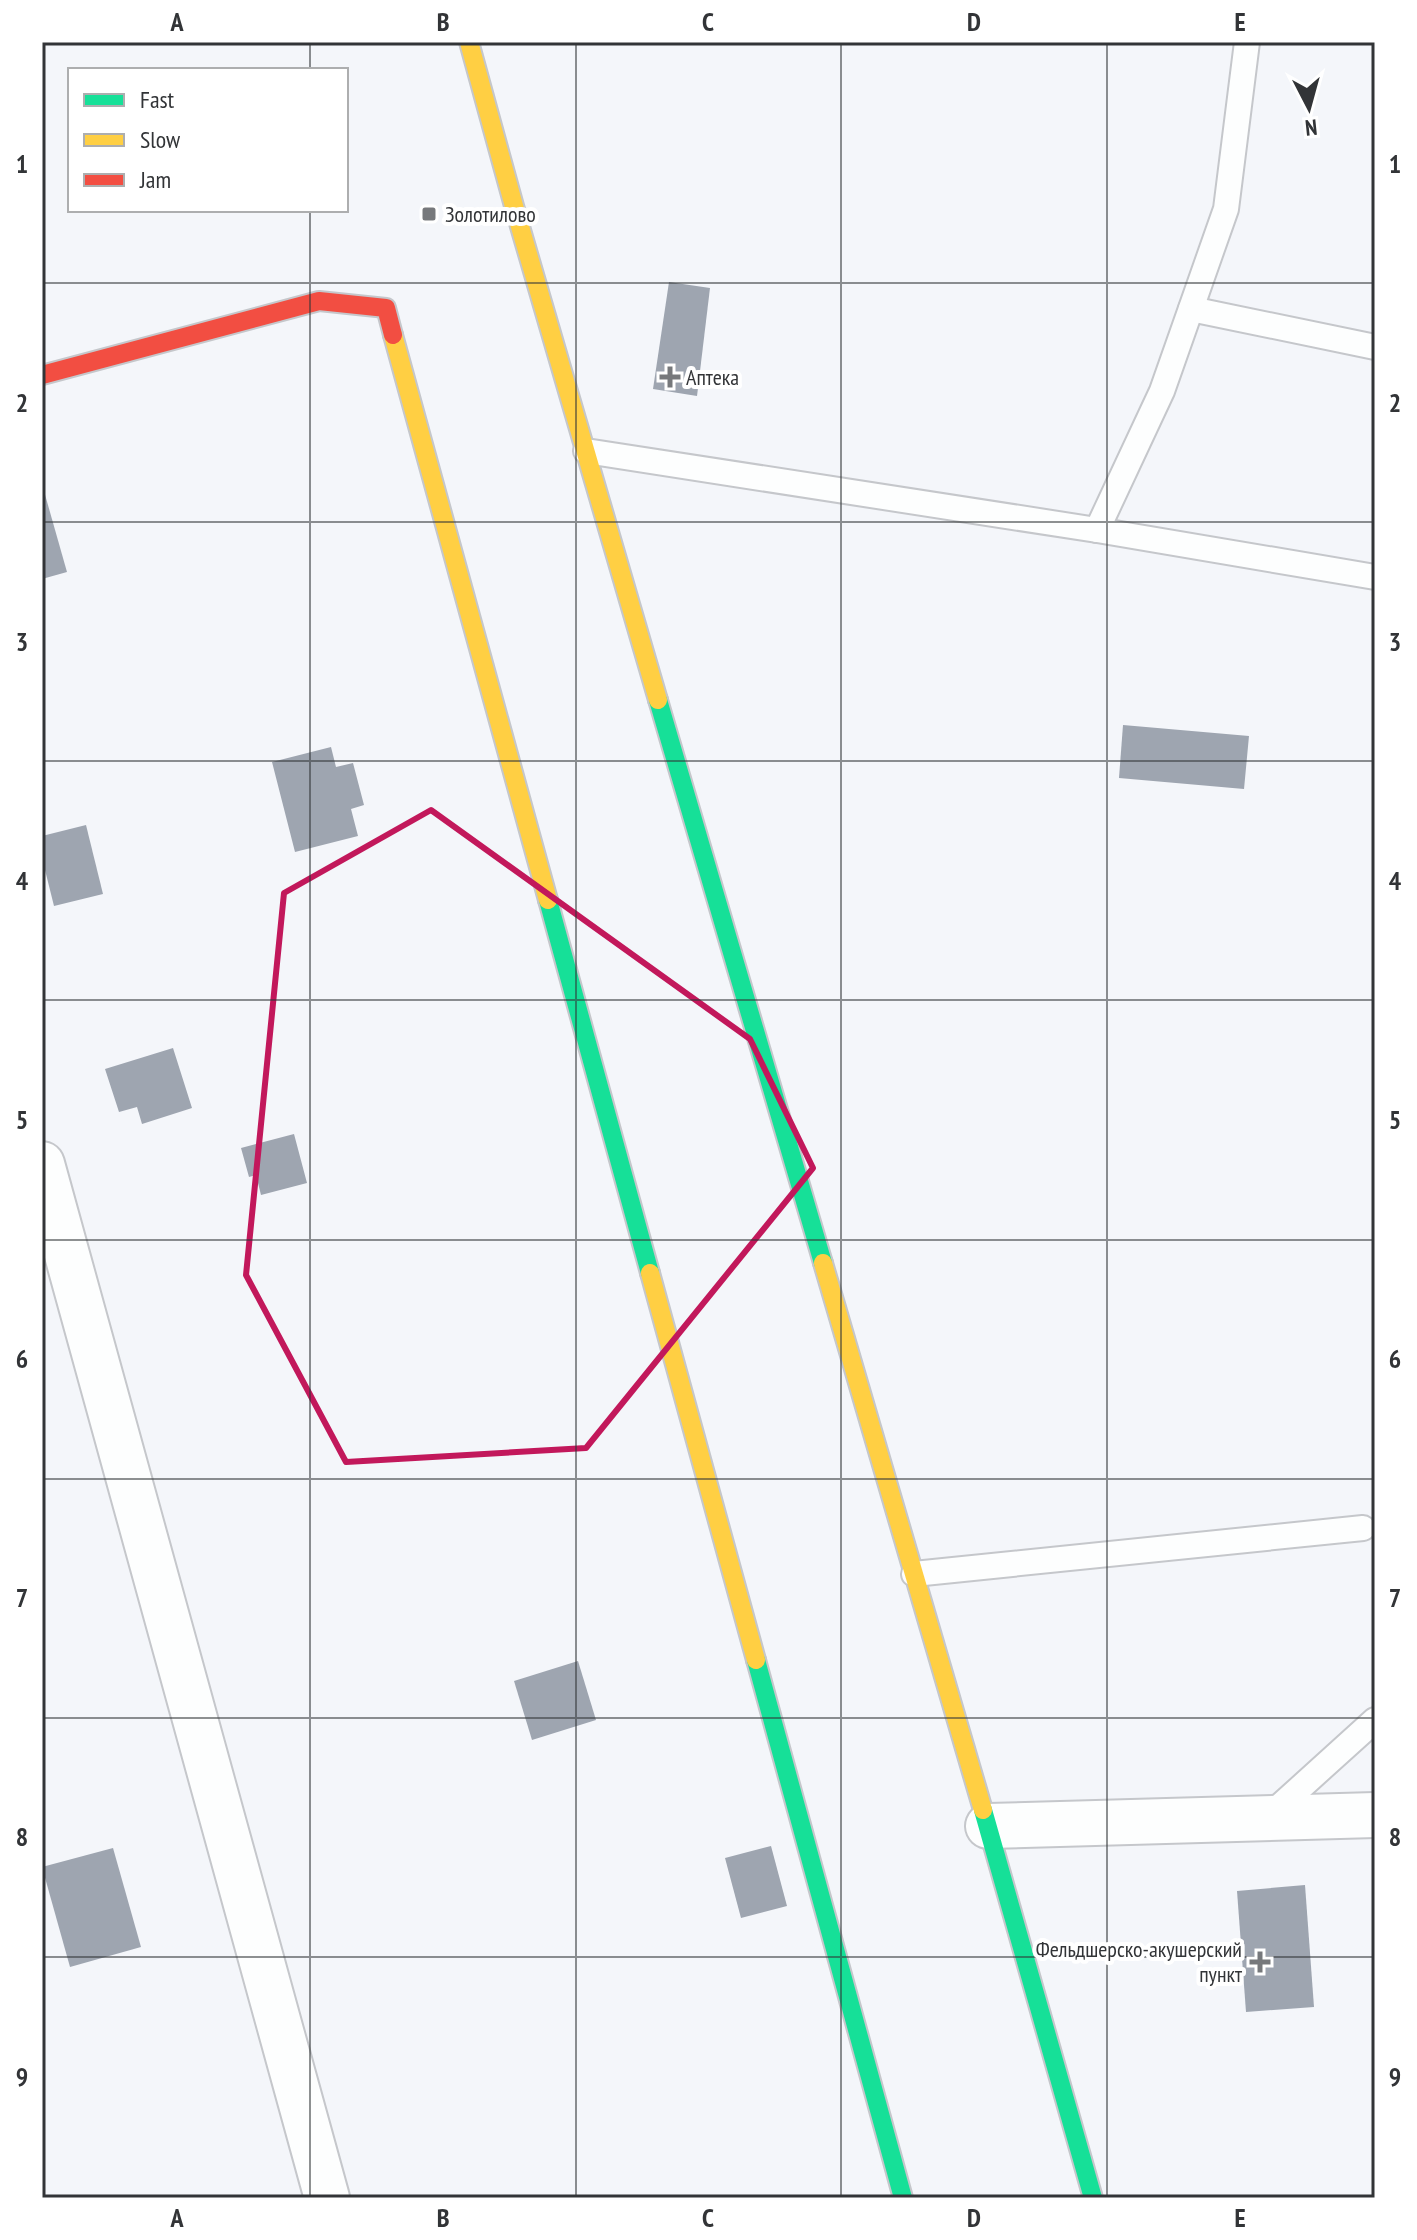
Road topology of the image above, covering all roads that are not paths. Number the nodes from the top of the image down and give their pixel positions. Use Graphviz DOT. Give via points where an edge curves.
graph roads {
  1 [pos="469,42"];
  2 [pos="1247,42"];
  3 [pos="1191,309"];
  4 [pos="1375,347"];
  5 [pos="42,375"];
  6 [pos="586,451"];
  7 [pos="1097,530"];
  8 [pos="1375,577"];
  9 [pos="42,1164"];
  10 [pos="1363,1528"];
  11 [pos="914,1574"];
  12 [pos="1375,1720"];
  13 [pos="1375,1815"];
  14 [pos="1267,1818"];
  15 [pos="988,1826"];
  16 [pos="327,2198"];
  17 [pos="903,2198"];
  18 [pos="1093,2198"];
  1 -- 6 [label="street"];
  2 -- 3 [label="lane" via="1226,209"];
  3 -- 4 [label="lane"];
  3 -- 7 [label="lane" via="1162,391"];
  5 -- 17 [label="street" via="319,301 386,308"];
  6 -- 7 [label="lane"];
  6 -- 11 [label="street"];
  7 -- 8 [label="lane"];
  9 -- 16 [label="street"];
  10 -- 11 [label="lane"];
  11 -- 15 [label="street"];
  12 -- 14 [label="lane"];
  13 -- 14 [label="street"];
  14 -- 15 [label="street"];
  15 -- 18 [label="street"];
}
